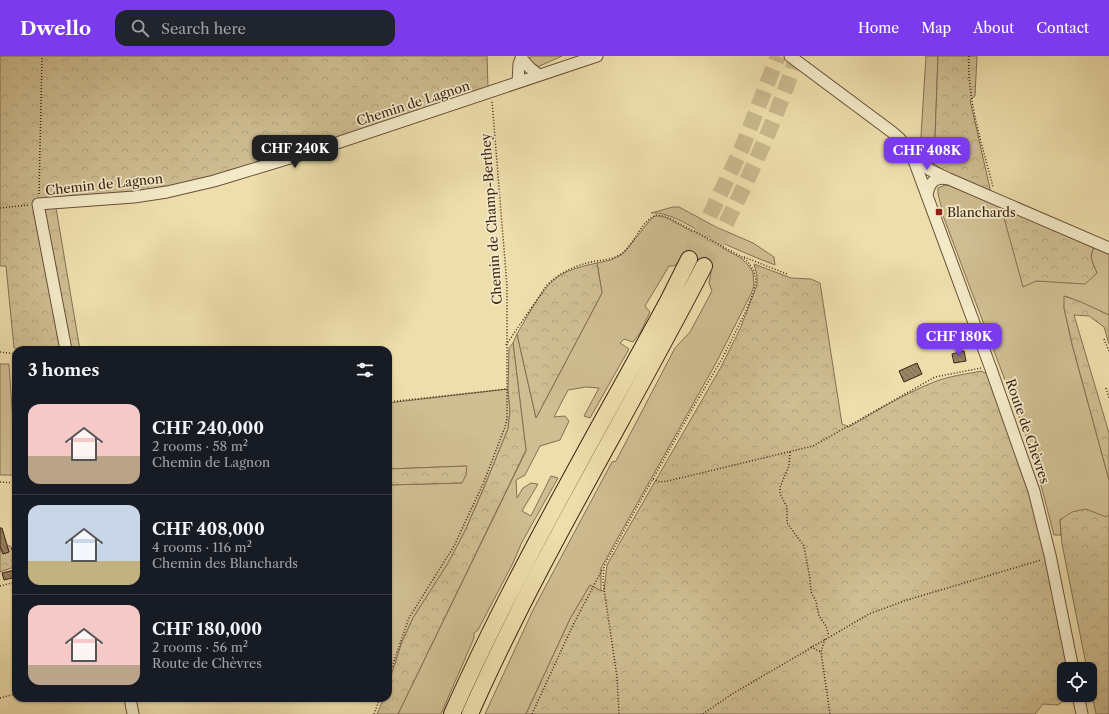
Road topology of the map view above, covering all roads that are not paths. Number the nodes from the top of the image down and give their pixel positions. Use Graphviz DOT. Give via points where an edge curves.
graph roads {
  1 [pos="597,56"];
  2 [pos="790,56"];
  3 [pos="522,57"];
  4 [pos="539,75"];
  5 [pos="518,82"];
  6 [pos="912,155"];
  7 [pos="949,179"];
  8 [pos="927,196"];
  9 [pos="1109,248"];
  10 [pos="690,260"];
  11 [pos="704,266"];
  12 [pos="65,346"];
  13 [pos="1072,662"];
  14 [pos="130,702"];
  15 [pos="1079,702"];
  16 [pos="132,714"];
  17 [pos="452,714"];
  18 [pos="470,714"];
  19 [pos="1082,714"];
  1 -- 4 [label="street, Chemin de Lagnon"];
  2 -- 6 [label="street, Route de Chèvres" via="892,132"];
  3 -- 4 [label="street"];
  3 -- 5 [label="street"];
  4 -- 5 [label="street, Chemin de Lagnon"];
  5 -- 12 [label="street, Chemin de Lagnon" via="214,181 140,196 38,204"];
  6 -- 7 [label="street" via="930,170"];
  6 -- 8 [label="street, Route de Chèvres"];
  7 -- 8 [label="street" via="936,179 930,186"];
  7 -- 9 [label="street"];
  8 -- 13 [label="street, Route de Chèvres" via="1034,491"];
  10 -- 17 [label="highway" via="523,566"];
  11 -- 18 [label="highway" via="546,557"];
  14 -- 16 [label="street"];
  15 -- 19 [label="street"];
}
